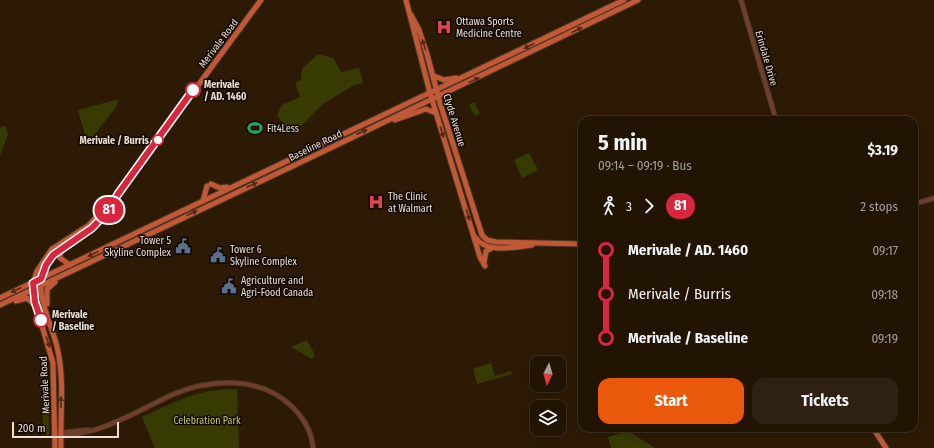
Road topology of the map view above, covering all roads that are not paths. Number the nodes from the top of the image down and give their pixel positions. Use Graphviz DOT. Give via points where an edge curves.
graph roads {
  1 [pos="261,0"];
  2 [pos="406,0"];
  3 [pos="624,0"];
  4 [pos="638,0"];
  5 [pos="741,0"];
  6 [pos="411,15"];
  7 [pos="542,39"];
  8 [pos="545,45"];
  9 [pos="434,76"];
  10 [pos="463,77"];
  11 [pos="437,90"];
  12 [pos="430,93"];
  13 [pos="439,96"];
  14 [pos="432,99"];
  15 [pos="437,115"];
  16 [pos="775,116"];
  17 [pos="379,125"];
  18 [pos="286,162"];
  19 [pos="290,168"];
  20 [pos="238,184"];
  21 [pos="118,194"];
  22 [pos="462,195"];
  23 [pos="214,196"];
  24 [pos="469,196"];
  25 [pos="934,198"];
  26 [pos="203,201"];
  27 [pos="217,201"];
  28 [pos="918,203"];
  29 [pos="165,219"];
  30 [pos="168,225"];
  31 [pos="474,234"];
  32 [pos="128,237"];
  33 [pos="131,243"];
  34 [pos="543,244"];
  35 [pos="578,244"];
  36 [pos="493,247"];
  37 [pos="60,248"];
  38 [pos="70,265"];
  39 [pos="68,273"];
  40 [pos="41,279"];
  41 [pos="33,283"];
  42 [pos="41,286"];
  43 [pos="33,289"];
  44 [pos="0,298"];
  45 [pos="0,305"];
  46 [pos="36,307"];
  47 [pos="52,326"];
  48 [pos="876,432"];
  49 [pos="55,434"];
  50 [pos="61,434"];
  51 [pos="55,448"];
  52 [pos="61,448"];
  53 [pos="313,448"];
  54 [pos="886,448"];
  1 -- 21 [label="main road, Merivale Road"];
  2 -- 6 [label="main road, Clyde Avenue"];
  3 -- 7 [label="main road, Baseline Road"];
  8 -- 4 [label="main road, Baseline Road, one-way"];
  5 -- 16 [label="street, Erindale Drive"];
  9 -- 6 [label="main road, Clyde Avenue, one-way" via="419,30"];
  6 -- 12 [label="main road, Clyde Avenue"];
  7 -- 8 [label="main road"];
  7 -- 10 [label="main road, Baseline Road, one-way"];
  13 -- 8 [label="main road, Baseline Road, one-way"];
  9 -- 10 [label="main road" via="444,80"];
  9 -- 11 [label="main road, Clyde Avenue"];
  10 -- 11 [label="main road, Baseline Road"];
  11 -- 12 [label="main road, Baseline Road"];
  11 -- 13 [label="main road, Clyde Avenue"];
  12 -- 14 [label="main road, Clyde Avenue"];
  12 -- 18 [label="main road, Baseline Road"];
  13 -- 14 [label="main road, Baseline Road"];
  13 -- 24 [label="main road, Clyde Avenue"];
  14 -- 15 [label="main road, Clyde Avenue"];
  14 -- 17 [label="main road, Baseline Road"];
  15 -- 17 [label="main road" via="426,109"];
  15 -- 22 [label="main road, Clyde Avenue, one-way"];
  19 -- 17 [label="main road, Baseline Road, one-way"];
  18 -- 19 [label="main road"];
  18 -- 20 [label="main road, Baseline Road"];
  27 -- 19 [label="main road, Baseline Road, one-way"];
  20 -- 23 [label="main road, Baseline Road"];
  20 -- 26 [label="main road" via="225,188 209,185"];
  21 -- 37 [label="main road, Merivale Road" via="100,221"];
  21 -- 41 [label="main road, Merivale Road" via="89,225 48,253"];
  22 -- 24 [label="main road"];
  22 -- 31 [label="main road, Clyde Avenue, one-way"];
  23 -- 26 [label="main road, Baseline Road"];
  23 -- 27 [label="main road"];
  24 -- 34 [label="main road, Clyde Avenue" via="480,232 486,239 493,242"];
  25 -- 28 [label="street"];
  26 -- 29 [label="main road, Baseline Road"];
  30 -- 27 [label="main road, Baseline Road, one-way"];
  29 -- 30 [label="main road"];
  29 -- 32 [label="main road, Baseline Road"];
  30 -- 33 [label="main road, Baseline Road"];
  31 -- 36 [label="main road" via="480,243"];
  31 -- 36 [label="main road, Clyde Avenue" via="485,266 486,251"];
  32 -- 33 [label="main road"];
  32 -- 38 [label="main road, Baseline Road, one-way"];
  33 -- 39 [label="main road, Baseline Road"];
  34 -- 35 [label="main road"];
  34 -- 36 [label="main road"];
  37 -- 38 [label="main road" via="60,258"];
  37 -- 40 [label="main road, Merivale Road" via="46,265"];
  38 -- 40 [label="main road, Baseline Road"];
  39 -- 42 [label="main road, Baseline Road"];
  39 -- 47 [label="main road" via="50,285 46,292"];
  40 -- 41 [label="main road, Baseline Road"];
  40 -- 42 [label="main road, Merivale Road"];
  41 -- 43 [label="main road, Merivale Road"];
  41 -- 44 [label="main road, Baseline Road, one-way"];
  42 -- 43 [label="main road, Baseline Road"];
  42 -- 47 [label="main road, Merivale Road" via="44,305"];
  43 -- 45 [label="main road, Baseline Road"];
  43 -- 46 [label="main road, Merivale Road"];
  45 -- 46 [label="main road" via="27,298 33,301"];
  46 -- 49 [label="main road, Merivale Road, one-way" via="53,362"];
  50 -- 47 [label="main road, Merivale Road, one-way" via="60,362"];
  48 -- 54 [label="main road"];
  49 -- 50 [label="street"];
  49 -- 51 [label="main road, Merivale Road"];
  50 -- 52 [label="main road, Merivale Road"];
  50 -- 53 [label="street" via="94,430 110,425 183,391 207,385 240,383 269,390 288,403 306,425"];
}
